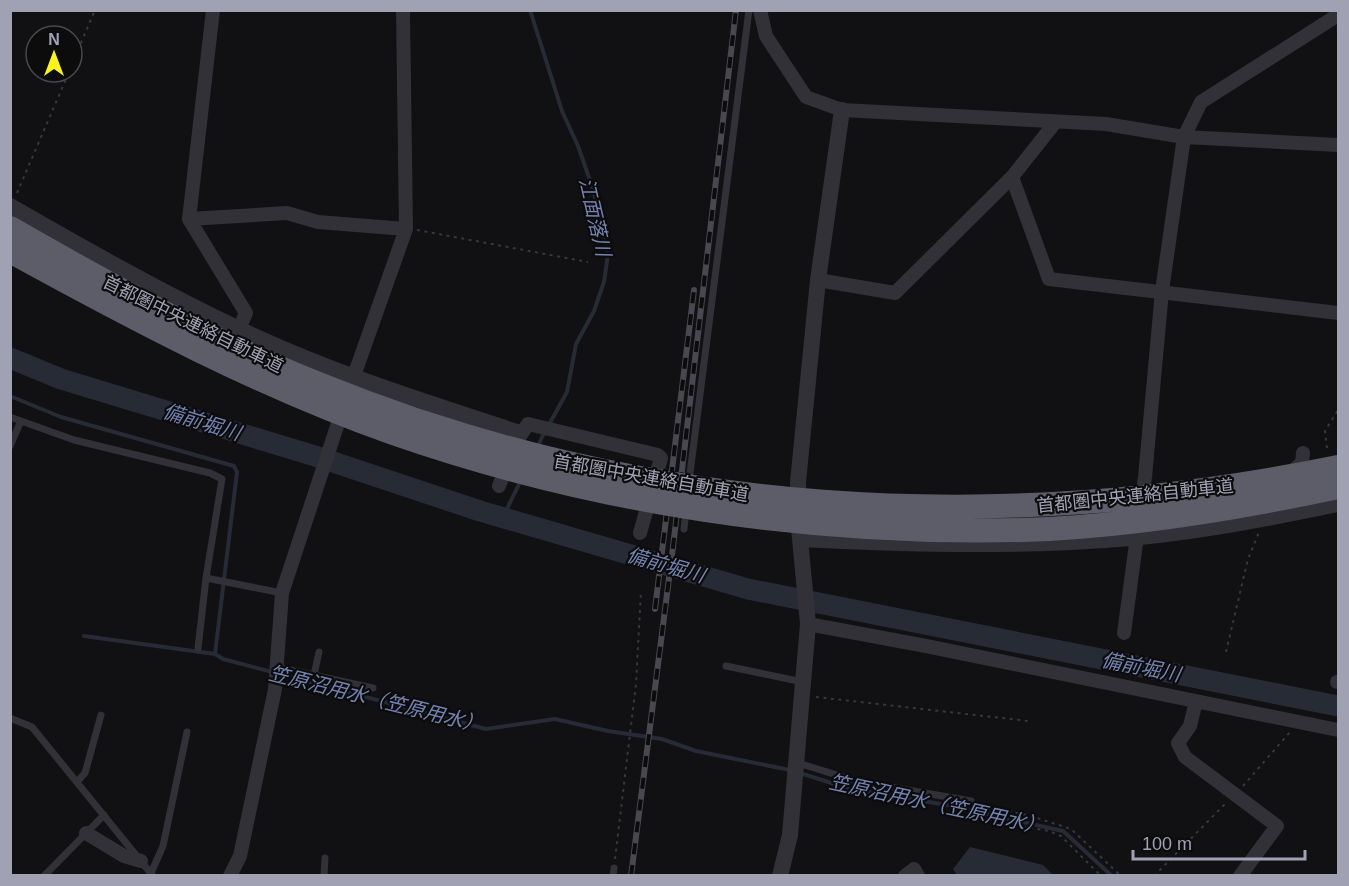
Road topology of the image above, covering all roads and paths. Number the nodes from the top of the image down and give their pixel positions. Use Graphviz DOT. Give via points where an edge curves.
graph roads {
  1 [pos="95,10"];
  2 [pos="213,10"];
  3 [pos="403,10"];
  4 [pos="749,10"];
  5 [pos="760,10"];
  6 [pos="1338,15"];
  7 [pos="84,36"];
  8 [pos="64,84"];
  9 [pos="842,110"];
  10 [pos="1054,124"];
  11 [pos="1184,137"];
  12 [pos="1338,145"];
  13 [pos="1012,177"];
  14 [pos="11,206"];
  15 [pos="189,219"];
  16 [pos="10,228"];
  17 [pos="405,229"];
  18 [pos="10,251"];
  19 [pos="588,262"];
  20 [pos="818,280"];
  21 [pos="1162,291"];
  22 [pos="1338,313"];
  23 [pos="239,329"];
  24 [pos="227,357"];
  25 [pos="354,376"];
  26 [pos="1338,410"];
  27 [pos="10,417"];
  28 [pos="21,421"];
  29 [pos="520,433"];
  30 [pos="10,446"];
  31 [pos="1303,453"];
  32 [pos="1333,457"];
  33 [pos="499,486"];
  34 [pos="1338,487"];
  35 [pos="1338,505"];
  36 [pos="1277,518"];
  37 [pos="1260,521"];
  38 [pos="684,529"];
  39 [pos="640,533"];
  40 [pos="1136,538"];
  41 [pos="800,540"];
  42 [pos="206,578"];
  43 [pos="641,591"];
  44 [pos="282,594"];
  45 [pos="808,623"];
  46 [pos="1124,633"];
  47 [pos="198,648"];
  48 [pos="320,652"];
  49 [pos="1226,652"];
  50 [pos="726,666"];
  51 [pos="276,667"];
  52 [pos="314,675"];
  53 [pos="373,688"];
  54 [pos="803,689"];
  55 [pos="1196,701"];
  56 [pos="101,715"];
  57 [pos="10,718"];
  58 [pos="1028,721"];
  59 [pos="1338,730"];
  60 [pos="187,732"];
  61 [pos="795,769"];
  62 [pos="77,782"];
  63 [pos="971,801"];
  64 [pos="104,814"];
  65 [pos="971,817"];
  66 [pos="86,833"];
  67 [pos="325,858"];
  68 [pos="141,861"];
  69 [pos="614,872"];
  70 [pos="152,874"];
  71 [pos="44,876"];
  72 [pos="230,876"];
  73 [pos="324,876"];
  74 [pos="780,876"];
  75 [pos="905,876"];
  76 [pos="918,876"];
  77 [pos="1101,876"];
  78 [pos="1121,876"];
  79 [pos="1240,876"];
  1 -- 7 [label="path"];
  2 -- 15 [label="street"];
  3 -- 17 [label="street"];
  4 -- 38 [label="lane"];
  5 -- 9 [label="street" via="766,36 806,97"];
  6 -- 11 [label="street" via="1201,102"];
  8 -- 14 [label="path"];
  9 -- 10 [label="street"];
  9 -- 20 [label="street"];
  10 -- 11 [label="street" via="1106,124"];
  10 -- 13 [label="street"];
  11 -- 12 [label="street"];
  11 -- 21 [label="street"];
  13 -- 20 [label="street" via="895,293"];
  13 -- 21 [label="street" via="1049,279"];
  14 -- 23 [label="street" via="121,269"];
  15 -- 17 [label="street" via="287,213 318,222"];
  15 -- 23 [label="street" via="246,313"];
  16 -- 32 [label="highway, 首都圏中央連絡自動車道, bridge" via="239,350 362,401 521,452 708,491 840,505 1003,508 1168,495 1263,482"];
  17 -- 19 [label="path"];
  17 -- 25 [label="street"];
  18 -- 34 [label="highway, 首都圏中央連絡自動車道, bridge" via="156,329 311,401 471,458 652,500 767,519 827,524 1024,530 1164,518"];
  20 -- 41 [label="street" via="798,482"];
  21 -- 22 [label="street"];
  21 -- 40 [label="street"];
  23 -- 24 [label="street"];
  23 -- 25 [label="street"];
  25 -- 29 [label="street"];
  25 -- 44 [label="street"];
  26 -- 32 [label="path" via="1325,431"];
  27 -- 28 [label="lane"];
  28 -- 30 [label="lane"];
  28 -- 42 [label="lane" via="74,440 222,479"];
  29 -- 33 [label="street"];
  29 -- 39 [label="street" via="528,424 658,454 661,458"];
  31 -- 36 [label="street" via="1302,463 1274,487"];
  35 -- 36 [label="street"];
  36 -- 37 [label="street"];
  37 -- 40 [label="street"];
  37 -- 49 [label="path"];
  40 -- 41 [label="street" via="955,546"];
  40 -- 46 [label="street"];
  41 -- 45 [label="street"];
  42 -- 44 [label="lane"];
  42 -- 47 [label="lane"];
  43 -- 69 [label="path" via="636,684"];
  44 -- 51 [label="street"];
  45 -- 54 [label="street"];
  45 -- 55 [label="street"];
  48 -- 52 [label="lane"];
  50 -- 54 [label="lane"];
  51 -- 52 [label="lane"];
  51 -- 72 [label="street" via="240,856"];
  52 -- 53 [label="lane"];
  54 -- 58 [label="path"];
  54 -- 61 [label="street"];
  55 -- 59 [label="street"];
  55 -- 79 [label="street" via="1179,749 1277,826"];
  56 -- 62 [label="lane" via="85,773"];
  57 -- 62 [label="lane" via="32,727"];
  60 -- 70 [label="lane" via="163,846"];
  61 -- 63 [label="lane"];
  61 -- 74 [label="street" via="790,835"];
  62 -- 64 [label="lane"];
  63 -- 78 [label="path" via="1071,829"];
  64 -- 66 [label="lane"];
  64 -- 68 [label="lane"];
  65 -- 77 [label="path" via="1061,836"];
  66 -- 68 [label="street" via="124,856"];
  66 -- 71 [label="lane"];
  67 -- 73 [label="lane"];
  68 -- 70 [label="lane"];
  75 -- 76 [label="street" via="914,869"];
}
